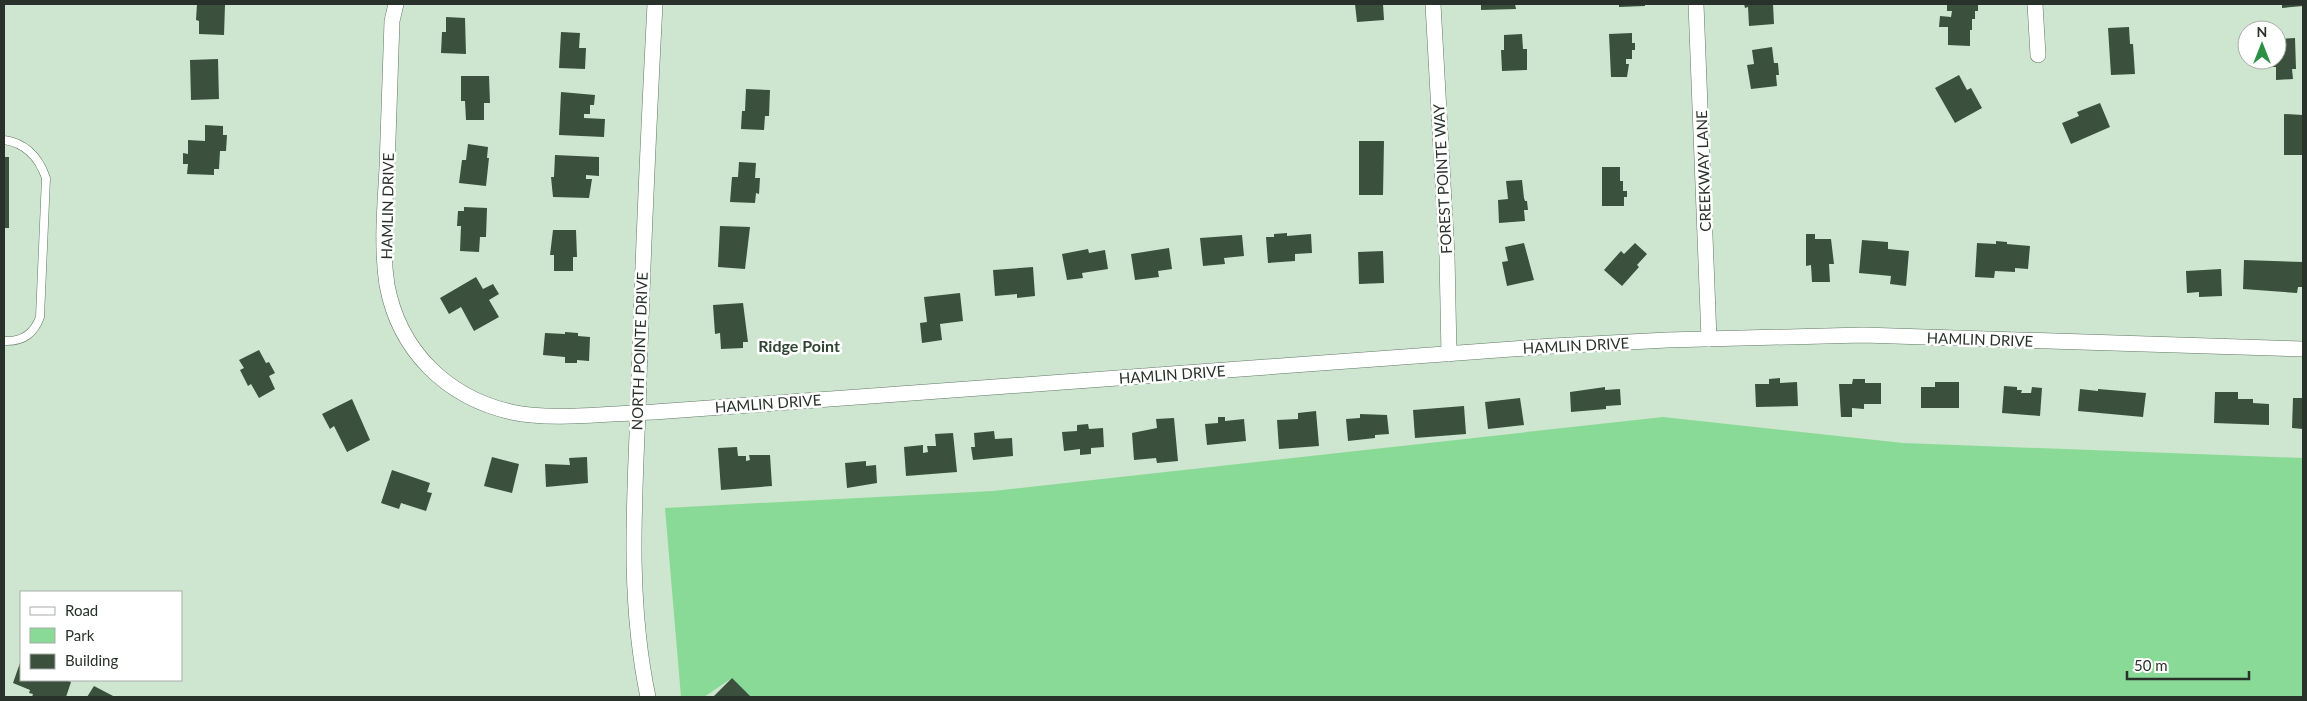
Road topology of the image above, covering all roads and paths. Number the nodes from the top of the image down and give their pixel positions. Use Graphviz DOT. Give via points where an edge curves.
graph roads {
  1 [pos="396,4"];
  2 [pos="655,4"];
  3 [pos="1433,4"];
  4 [pos="1696,4"];
  5 [pos="2034,4"];
  6 [pos="2038,55"];
  7 [pos="4,140"];
  8 [pos="1709,339"];
  9 [pos="4,341"];
  10 [pos="2303,349"];
  11 [pos="1449,354"];
  12 [pos="638,412"];
  13 [pos="648,697"];
  1 -- 12 [label="street, HAMLIN DRIVE" via="392,21 384,241 392,307 405,337 426,366 446,383 492,406 537,416"];
  2 -- 12 [label="street, NORTH POINTE DRIVE"];
  3 -- 11 [label="street, FOREST POINTE WAY"];
  4 -- 8 [label="street, CREEKWAY LANE"];
  5 -- 6 [label="street"];
  7 -- 9 [label="lane" via="32,153 46,178 40,317 29,335 19,340"];
  8 -- 10 [label="street, HAMLIN DRIVE" via="1863,335"];
  8 -- 11 [label="street, HAMLIN DRIVE"];
  11 -- 12 [label="street, HAMLIN DRIVE"];
  12 -- 13 [label="street, NORTH POINTE DRIVE" via="632,545 640,656"];
}
